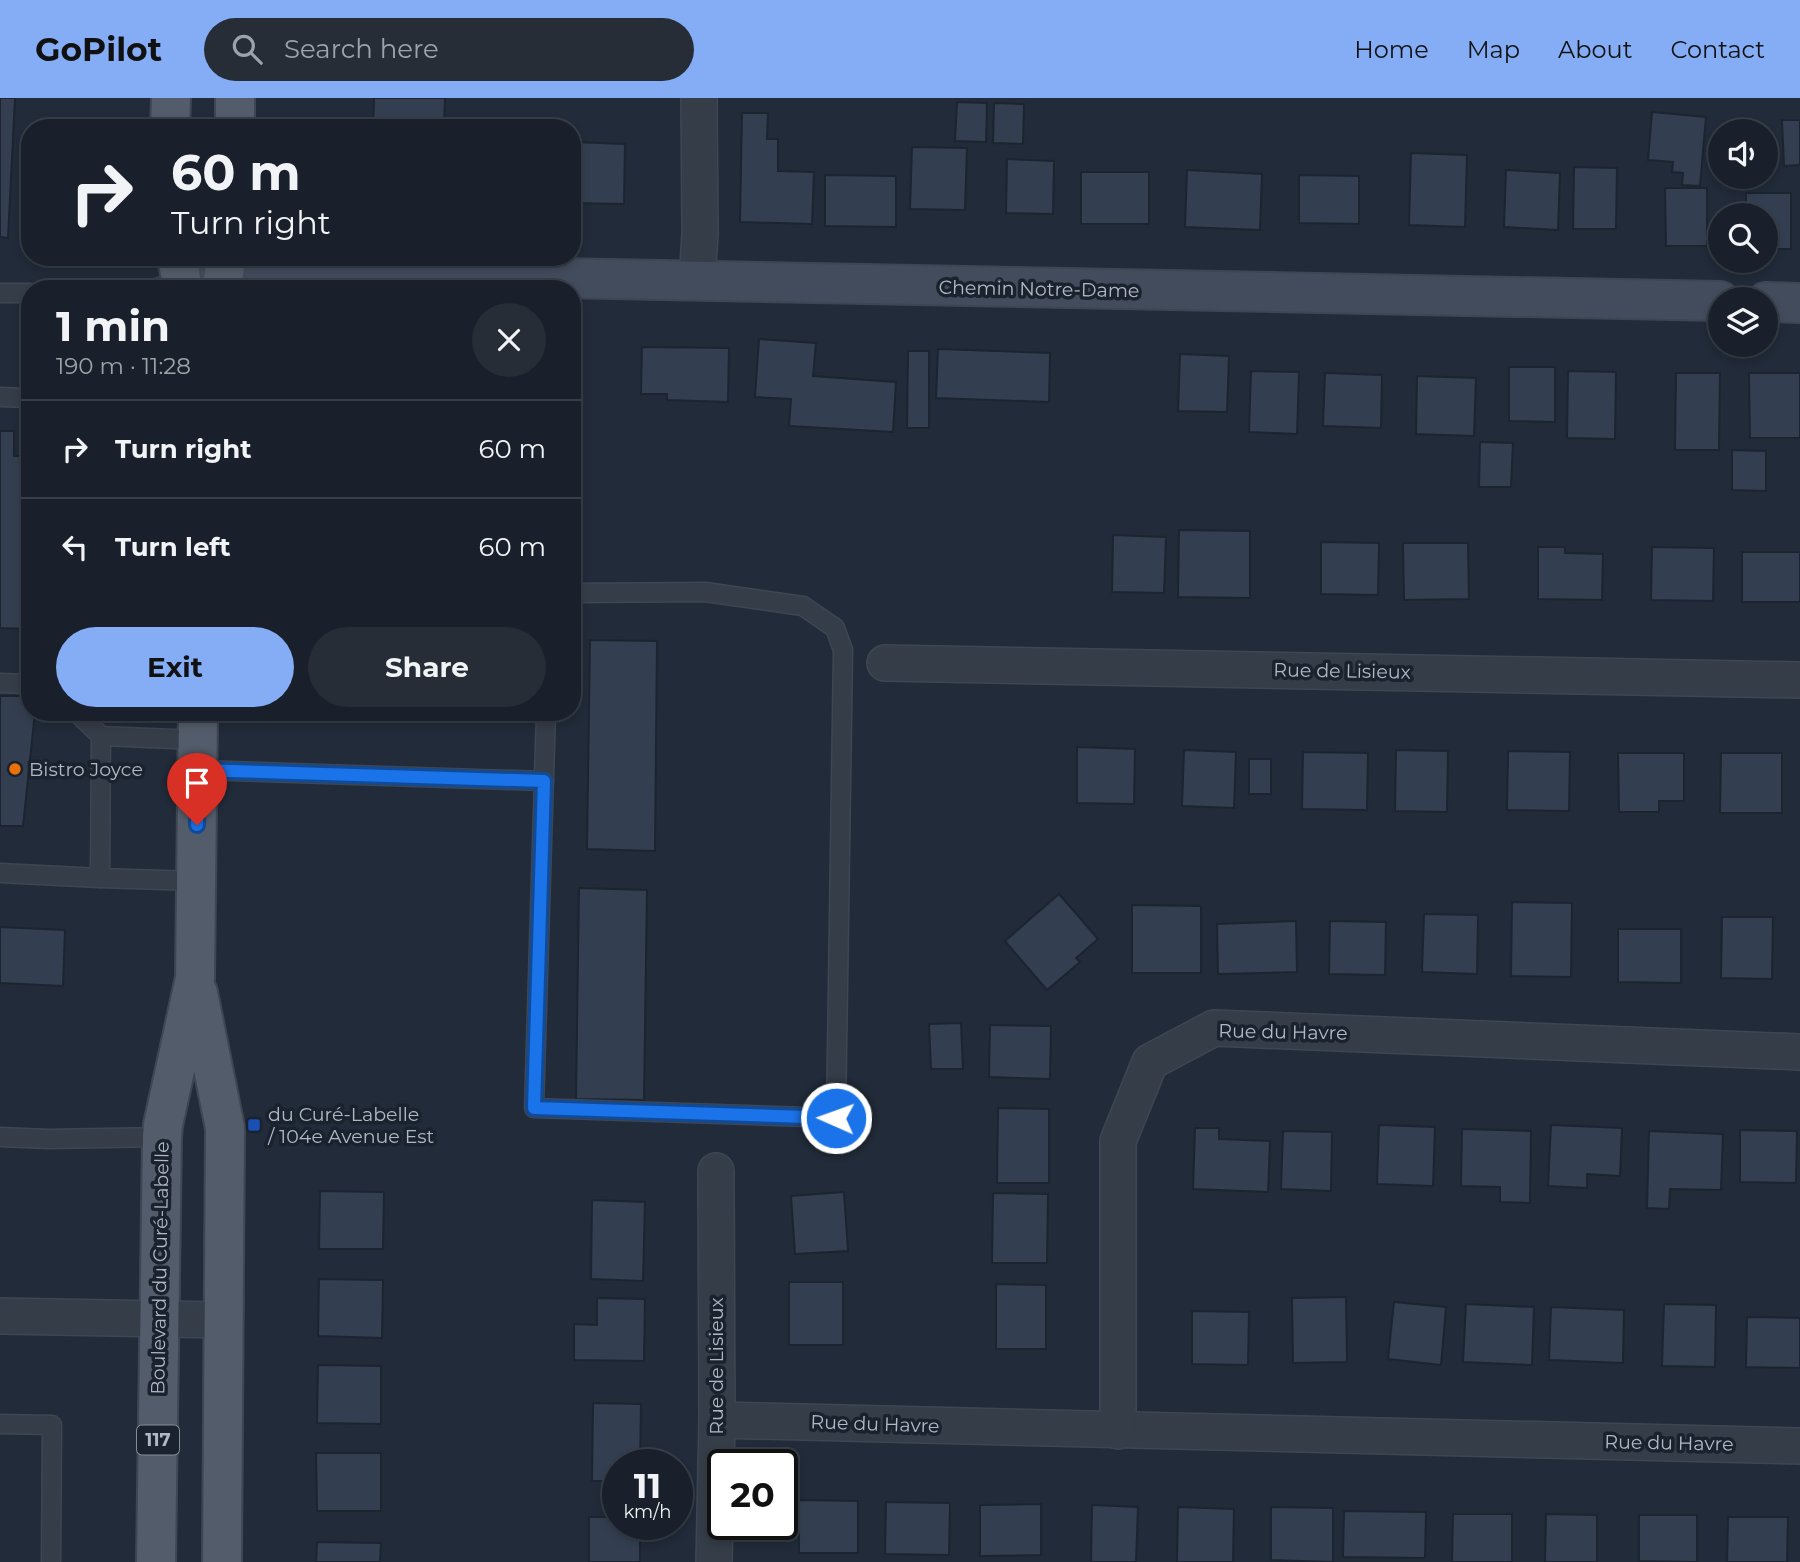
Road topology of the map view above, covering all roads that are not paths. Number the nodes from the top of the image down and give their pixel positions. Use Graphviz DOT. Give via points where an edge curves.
graph roads {
  1 [pos="171,98"];
  2 [pos="235,98"];
  3 [pos="699,98"];
  4 [pos="170,119"];
  5 [pos="235,119"];
  6 [pos="330,266"];
  7 [pos="359,274"];
  8 [pos="223,276"];
  9 [pos="173,279"];
  10 [pos="256,280"];
  11 [pos="326,280"];
  12 [pos="468,280"];
  13 [pos="697,281"];
  14 [pos="581,282"];
  15 [pos="0,293"];
  16 [pos="21,293"];
  17 [pos="1708,302"];
  18 [pos="1778,302"];
  19 [pos="1800,303"];
  20 [pos="0,397"];
  21 [pos="21,398"];
  22 [pos="581,593"];
  23 [pos="885,663"];
  24 [pos="1800,680"];
  25 [pos="0,683"];
  26 [pos="21,684"];
  27 [pos="85,721"];
  28 [pos="546,721"];
  29 [pos="101,736"];
  30 [pos="198,741"];
  31 [pos="544,781"];
  32 [pos="0,873"];
  33 [pos="100,878"];
  34 [pos="196,881"];
  35 [pos="195,978"];
  36 [pos="1800,1052"];
  37 [pos="162,1137"];
  38 [pos="0,1138"];
  39 [pos="716,1171"];
  40 [pos="0,1316"];
  41 [pos="159,1319"];
  42 [pos="223,1320"];
  43 [pos="717,1420"];
  44 [pos="0,1424"];
  45 [pos="1118,1431"];
  46 [pos="1800,1446"];
  47 [pos="51,1562"];
  48 [pos="156,1562"];
  49 [pos="222,1562"];
  50 [pos="714,1562"];
  1 -- 4 [label="main road"];
  2 -- 5 [label="main road"];
  3 -- 13 [label="street"];
  6 -- 7 [label="street, Chemin Notre-Dame"];
  7 -- 11 [label="street, Chemin Notre-Dame"];
  7 -- 12 [label="street, Chemin Notre-Dame"];
  8 -- 9 [label="street, Chemin Notre-Dame"];
  8 -- 10 [label="street, Chemin Notre-Dame"];
  13 -- 14 [label="street, Chemin Notre-Dame"];
  13 -- 17 [label="street, Chemin Notre-Dame"];
  15 -- 16 [label="lane"];
  18 -- 19 [label="street"];
  20 -- 21 [label="lane"];
  22 -- 31 [label="lane" via="705,592 803,606 835,628 843,650 836,1118 534,1108"];
  23 -- 24 [label="street, Rue de Lisieux"];
  25 -- 26 [label="lane"];
  27 -- 29 [label="lane"];
  28 -- 31 [label="lane"];
  29 -- 30 [label="lane"];
  29 -- 33 [label="lane"];
  30 -- 31 [label="lane"];
  30 -- 34 [label="main road, Boulevard du Curé-Labelle / 117"];
  32 -- 33 [label="lane"];
  33 -- 34 [label="lane"];
  34 -- 35 [label="main road, Boulevard du Curé-Labelle / 117"];
  35 -- 37 [label="main road, Boulevard du Curé-Labelle / 117"];
  35 -- 42 [label="main road, Boulevard du Curé-Labelle / 117" via="225,1128"];
  36 -- 45 [label="street, Rue du Havre" via="1214,1028 1150,1062 1118,1141"];
  37 -- 38 [label="lane"];
  37 -- 41 [label="main road, Boulevard du Curé-Labelle / 117"];
  39 -- 43 [label="street, Rue de Lisieux"];
  40 -- 41 [label="street"];
  41 -- 42 [label="street"];
  41 -- 48 [label="main road, Boulevard du Curé-Labelle / 117"];
  42 -- 49 [label="main road, Boulevard du Curé-Labelle / 117"];
  43 -- 45 [label="street, Rue du Havre"];
  43 -- 50 [label="street, Rue de Lisieux"];
  44 -- 47 [label="lane" via="52,1425"];
  45 -- 46 [label="street, Rue du Havre"];
}
